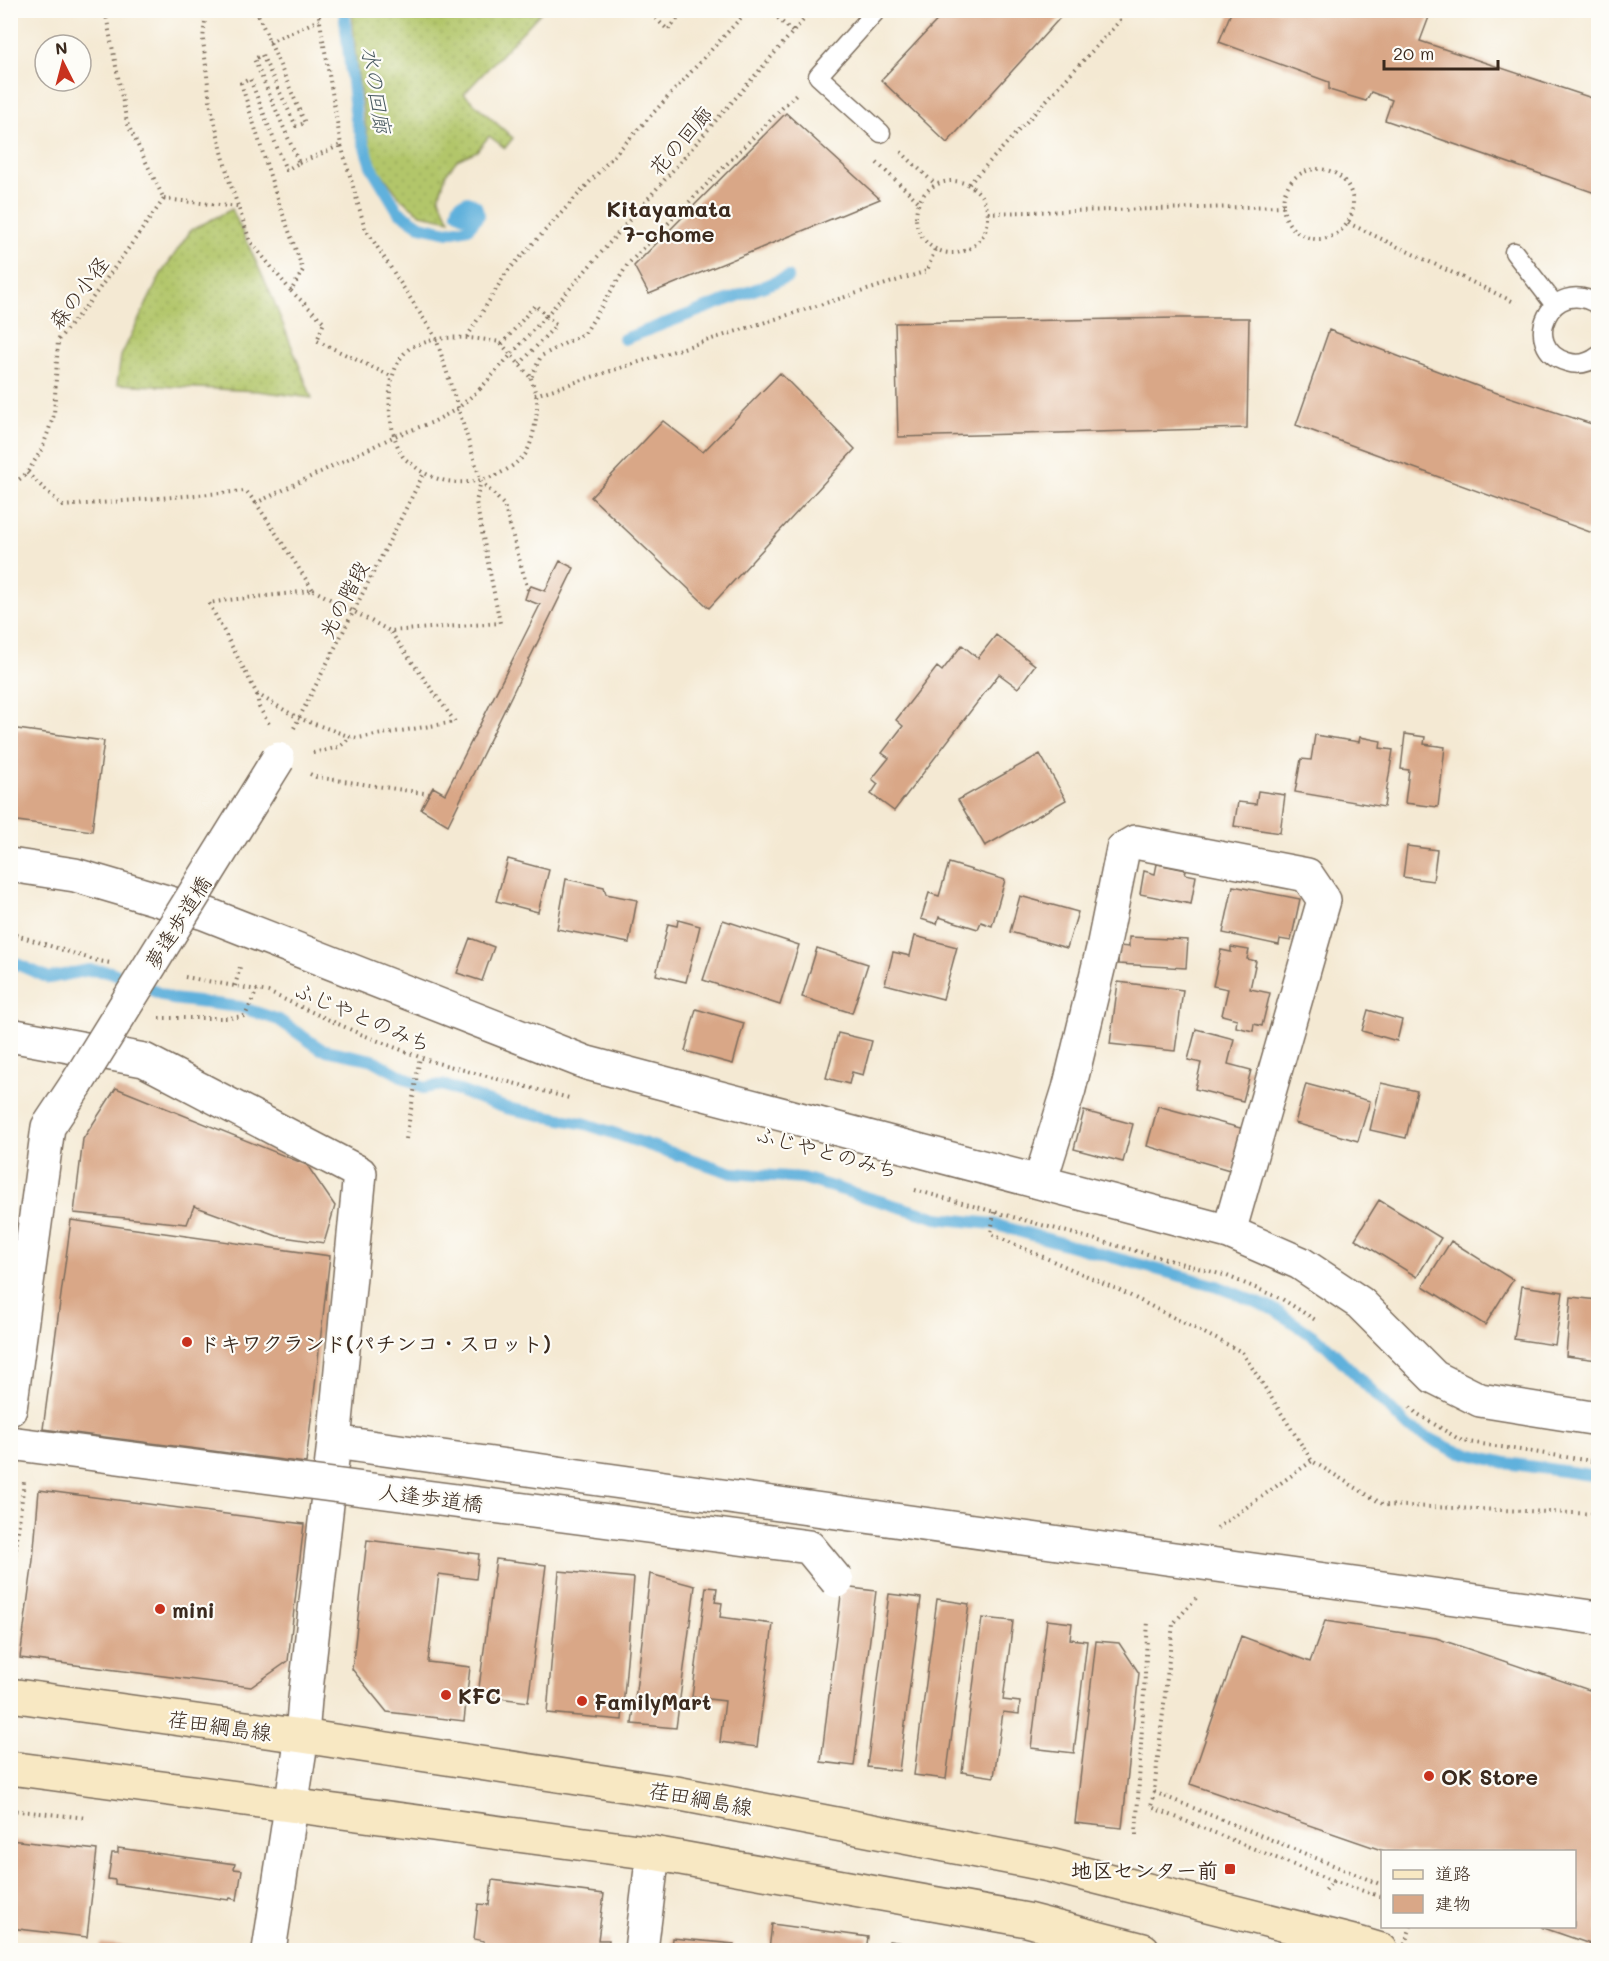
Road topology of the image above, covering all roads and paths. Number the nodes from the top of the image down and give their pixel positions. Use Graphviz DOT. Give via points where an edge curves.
graph roads {
  1 [pos="105,10"];
  2 [pos="206,10"];
  3 [pos="255,10"];
  4 [pos="272,10"];
  5 [pos="278,10"];
  6 [pos="318,10"];
  7 [pos="647,10"];
  8 [pos="678,10"];
  9 [pos="738,10"];
  10 [pos="748,10"];
  11 [pos="769,10"];
  12 [pos="812,10"];
  13 [pos="877,10"];
  14 [pos="1130,10"];
  15 [pos="744,15"];
  16 [pos="319,20"];
  17 [pos="793,32"];
  18 [pos="269,42"];
  19 [pos="818,76"];
  20 [pos="881,133"];
  21 [pos="341,145"];
  22 [pos="299,164"];
  23 [pos="935,184"];
  24 [pos="969,184"];
  25 [pos="164,199"];
  26 [pos="1283,206"];
  27 [pos="238,207"];
  28 [pos="988,213"];
  29 [pos="1348,223"];
  30 [pos="935,249"];
  31 [pos="1514,252"];
  32 [pos="291,291"];
  33 [pos="1555,305"];
  34 [pos="1599,305"];
  35 [pos="1525,307"];
  36 [pos="546,316"];
  37 [pos="467,337"];
  38 [pos="436,338"];
  39 [pos="502,344"];
  40 [pos="1599,356"];
  41 [pos="520,364"];
  42 [pos="393,377"];
  43 [pos="531,378"];
  44 [pos="536,395"];
  45 [pos="457,409"];
  46 [pos="395,436"];
  47 [pos="27,473"];
  48 [pos="423,475"];
  49 [pos="481,481"];
  50 [pos="10,487"];
  51 [pos="256,503"];
  52 [pos="313,590"];
  53 [pos="528,590"];
  54 [pos="353,611"];
  55 [pos="390,631"];
  56 [pos="256,694"];
  57 [pos="259,707"];
  58 [pos="297,721"];
  59 [pos="351,737"];
  60 [pos="294,759"];
  61 [pos="430,794"];
  62 [pos="10,865"];
  63 [pos="10,933"];
  64 [pos="117,964"];
  65 [pos="176,975"];
  66 [pos="257,990"];
  67 [pos="157,1018"];
  68 [pos="10,1035"];
  69 [pos="419,1058"];
  70 [pos="578,1100"];
  71 [pos="406,1139"];
  72 [pos="1040,1182"];
  73 [pos="908,1188"];
  74 [pos="994,1213"];
  75 [pos="1229,1232"];
  76 [pos="1321,1324"];
  77 [pos="1407,1404"];
  78 [pos="10,1408"];
  79 [pos="1599,1419"];
  80 [pos="334,1442"];
  81 [pos="20,1444"];
  82 [pos="1312,1461"];
  83 [pos="1599,1462"];
  84 [pos="1599,1514"];
  85 [pos="1214,1530"];
  86 [pos="837,1581"];
  87 [pos="1203,1591"];
  88 [pos="10,1597"];
  89 [pos="1599,1618"];
  90 [pos="1148,1620"];
  91 [pos="10,1695"];
  92 [pos="302,1736"];
  93 [pos="10,1768"];
  94 [pos="1154,1792"];
  95 [pos="292,1805"];
  96 [pos="1136,1835"];
  97 [pos="653,1853"];
  98 [pos="1333,1881"];
  99 [pos="1381,1884"];
  100 [pos="1324,1892"];
  101 [pos="1381,1896"];
  102 [pos="1410,1928"];
  103 [pos="269,1950"];
  104 [pos="641,1950"];
  105 [pos="1143,1950"];
  106 [pos="1381,1950"];
  107 [pos="1403,1950"];
  1 -- 25 [label="path" via="127,123"];
  2 -- 27 [label="path" via="203,39 210,103"];
  3 -- 18 [label="path"];
  4 -- 5 [label="path"];
  6 -- 16 [label="path"];
  7 -- 8 [label="path" via="668,30 681,15"];
  9 -- 15 [label="path"];
  10 -- 15 [label="path"];
  11 -- 17 [label="path"];
  12 -- 17 [label="path, 花の回廊"];
  13 -- 19 [label="lane"];
  14 -- 24 [label="path"];
  15 -- 37 [label="path" via="506,273"];
  16 -- 18 [label="path"];
  16 -- 21 [label="path"];
  17 -- 36 [label="path, 花の回廊"];
  18 -- 22 [label="path" via="305,123 296,126 262,55 254,59"];
  19 -- 20 [label="lane"];
  19 -- 43 [label="path" via="799,90 628,264 585,333 541,356"];
  20 -- 23 [label="path"];
  21 -- 22 [label="path"];
  21 -- 38 [label="path" via="365,228"];
  22 -- 32 [label="path" via="286,170 250,79 241,83 303,270"];
  23 -- 24 [label="path" via="958,180"];
  23 -- 30 [label="path" via="918,201 915,213 921,237"];
  24 -- 28 [label="path" via="986,201"];
  25 -- 27 [label="path"];
  25 -- 47 [label="path, 森の小径" via="92,300 58,340 54,415 42,449"];
  26 -- 28 [label="path"];
  26 -- 29 [label="path" via="1291,226 1309,238 1331,237"];
  26 -- 29 [label="path" via="1284,194 1299,175 1310,170 1328,170 1344,179 1351,189 1353,213"];
  27 -- 32 [label="path" via="250,241"];
  28 -- 30 [label="path" via="984,235 975,245 952,253"];
  29 -- 35 [label="path"];
  30 -- 44 [label="path" via="927,271"];
  31 -- 33 [label="lane"];
  32 -- 42 [label="path" via="324,322 317,341"];
  33 -- 34 [label="lane" via="1576,297"];
  33 -- 40 [label="lane" via="1547,314 1543,335 1553,354 1572,364"];
  36 -- 39 [label="path" via="536,305"];
  36 -- 41 [label="path" via="556,325"];
  36 -- 45 [label="path, 花の回廊, bridge"];
  37 -- 38 [label="path"];
  37 -- 39 [label="path"];
  38 -- 42 [label="path" via="411,348 396,366"];
  38 -- 45 [label="path"];
  39 -- 41 [label="path"];
  41 -- 43 [label="path"];
  42 -- 46 [label="path" via="389,407"];
  43 -- 44 [label="path"];
  44 -- 49 [label="path" via="534,432 526,454 504,473"];
  45 -- 46 [label="path, 花の回廊"];
  45 -- 49 [label="path"];
  46 -- 48 [label="path" via="403,457"];
  46 -- 51 [label="path, 花の回廊"];
  47 -- 50 [label="path, 森の小径"];
  47 -- 51 [label="path" via="63,506 246,491"];
  48 -- 49 [label="path" via="451,482"];
  48 -- 54 [label="path, 光の階段"];
  49 -- 53 [label="path" via="504,505"];
  49 -- 55 [label="path" via="476,502 500,622"];
  51 -- 52 [label="path"];
  52 -- 54 [label="path"];
  52 -- 56 [label="path" via="209,603"];
  54 -- 55 [label="path"];
  54 -- 58 [label="path, 光の階段"];
  55 -- 59 [label="path" via="455,722"];
  56 -- 57 [label="path"];
  56 -- 58 [label="path"];
  58 -- 59 [label="path"];
  59 -- 60 [label="path" via="339,747"];
  60 -- 61 [label="path" via="316,777"];
  60 -- 78 [label="street, 夢逢歩道橋, bridge" via="48,1126"];
  62 -- 72 [label="street" via="75,875 204,913 587,1063"];
  63 -- 64 [label="path"];
  65 -- 66 [label="path, ふじやとのみち"];
  66 -- 67 [label="path" via="245,1016"];
  66 -- 69 [label="path, ふじやとのみち"];
  68 -- 80 [label="street" via="144,1060 360,1173"];
  69 -- 70 [label="path, ふじやとのみち"];
  69 -- 71 [label="path"];
  72 -- 75 [label="street"];
  72 -- 75 [label="street" via="1069,1089 1123,849 1136,842 1307,875 1324,900"];
  73 -- 74 [label="path, ふじやとのみち"];
  74 -- 76 [label="path, ふじやとのみち" via="1227,1276 1282,1299"];
  74 -- 82 [label="path" via="991,1234 1119,1290 1242,1352"];
  75 -- 79 [label="street" via="1300,1263 1360,1303 1434,1377 1480,1400"];
  77 -- 83 [label="path" via="1462,1441"];
  80 -- 89 [label="street"];
  80 -- 92 [label="street"];
  81 -- 86 [label="street, 人逢歩道橋, bridge" via="809,1547"];
  81 -- 88 [label="path"];
  82 -- 84 [label="path" via="1383,1504"];
  82 -- 85 [label="path"];
  87 -- 94 [label="path" via="1173,1624"];
  90 -- 96 [label="path"];
  91 -- 92 [label="main road, 荏田綱島線"];
  92 -- 95 [label="street"];
  92 -- 106 [label="main road, 荏田綱島線" via="676,1793 1049,1865"];
  93 -- 95 [label="main road"];
  94 -- 98 [label="path" via="1151,1807"];
  94 -- 99 [label="path"];
  95 -- 97 [label="main road"];
  95 -- 103 [label="street"];
  97 -- 104 [label="street"];
  97 -- 105 [label="main road" via="1027,1920"];
  98 -- 100 [label="path"];
  98 -- 101 [label="path"];
  102 -- 107 [label="path, bridge"];
}
